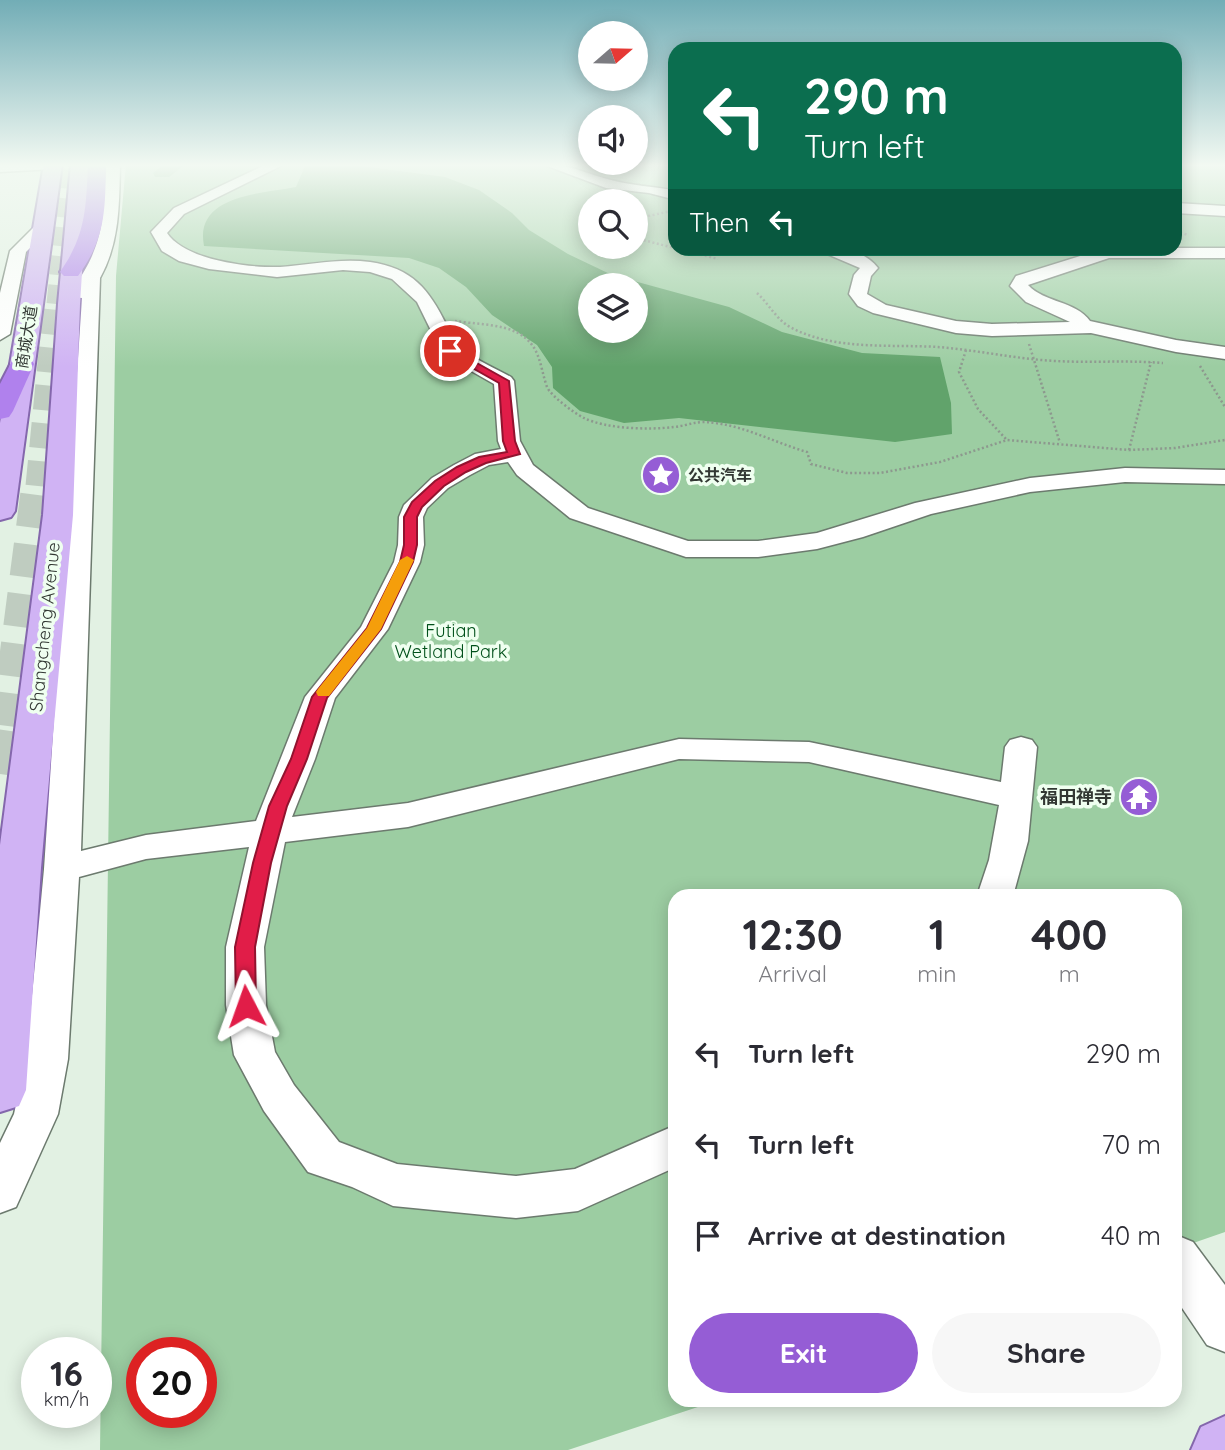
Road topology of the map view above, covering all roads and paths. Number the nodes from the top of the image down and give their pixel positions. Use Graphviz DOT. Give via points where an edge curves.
graph roads {
  1 [pos="39,232"];
  2 [pos="43,232"];
  3 [pos="78,232"];
  4 [pos="92,232"];
  5 [pos="109,232"];
  6 [pos="159,232"];
  7 [pos="648,242"];
  8 [pos="668,248"];
  9 [pos="1182,253"];
  10 [pos="1225,253"];
  11 [pos="704,256"];
  12 [pos="846,256"];
  13 [pos="1098,256"];
  14 [pos="718,259"];
  15 [pos="6,281"];
  16 [pos="77,285"];
  17 [pos="434,318"];
  18 [pos="1082,327"];
  19 [pos="0,334"];
  20 [pos="967,351"];
  21 [pos="1225,353"];
  22 [pos="1034,357"];
  23 [pos="1151,362"];
  24 [pos="22,364"];
  25 [pos="1200,366"];
  26 [pos="1225,407"];
  27 [pos="0,411"];
  28 [pos="1007,440"];
  29 [pos="1225,440"];
  30 [pos="1060,443"];
  31 [pos="1129,450"];
  32 [pos="514,454"];
  33 [pos="1225,477"];
  34 [pos="0,511"];
  35 [pos="1021,747"];
  36 [pos="1016,797"];
  37 [pos="270,833"];
  38 [pos="62,869"];
  39 [pos="998,889"];
  40 [pos="0,1090"];
  41 [pos="668,1149"];
  42 [pos="0,1192"];
  43 [pos="1182,1266"];
  44 [pos="1225,1327"];
  1 -- 15 [label="street" via="18,251"];
  2 -- 24 [label="main road, 商城大道"];
  3 -- 16 [label="main road, Shangcheng Avenue"];
  4 -- 16 [label="highway"];
  5 -- 16 [label="street" via="108,246"];
  6 -- 17 [label="street" via="165,245 196,261 277,272 371,267 405,279 425,300"];
  7 -- 8 [label="path"];
  9 -- 10 [label="street"];
  11 -- 14 [label="path"];
  12 -- 18 [label="street" via="869,268 858,293 864,303 893,314 976,329"];
  13 -- 18 [label="street" via="1022,280 1019,286 1025,295 1073,314"];
  15 -- 19 [label="street"];
  16 -- 38 [label="street"];
  16 -- 40 [label="main road, Shangcheng Avenue"];
  17 -- 28 [label="path" via="515,331 538,352 548,390 571,410 601,423 650,429 693,421 717,423 807,452 811,464 847,473 880,473 940,462"];
  17 -- 32 [label="street" via="450,351 504,381"];
  18 -- 21 [label="street"];
  20 -- 28 [label="path" via="959,372 978,409"];
  22 -- 30 [label="path"];
  23 -- 31 [label="path"];
  24 -- 27 [label="highway"];
  24 -- 34 [label="main road, 商城大道"];
  25 -- 26 [label="path"];
  28 -- 30 [label="path"];
  29 -- 31 [label="path"];
  30 -- 31 [label="path"];
  32 -- 33 [label="street" via="530,475 579,513 687,549 758,549 817,541 924,508 1030,485 1125,475"];
  32 -- 37 [label="street" via="461,470 416,505 407,562 374,629 320,697"];
  35 -- 36 [label="street"];
  36 -- 37 [label="street" via="808,752 680,749 408,816"];
  36 -- 39 [label="street" via="1011,843"];
  37 -- 38 [label="street" via="146,847"];
  37 -- 41 [label="street" via="245,947 246,1006 255,1055 279,1098 324,1158 393,1185 516,1197 578,1190"];
  38 -- 42 [label="street" via="47,1059 36,1114"];
  43 -- 44 [label="street"];
}
